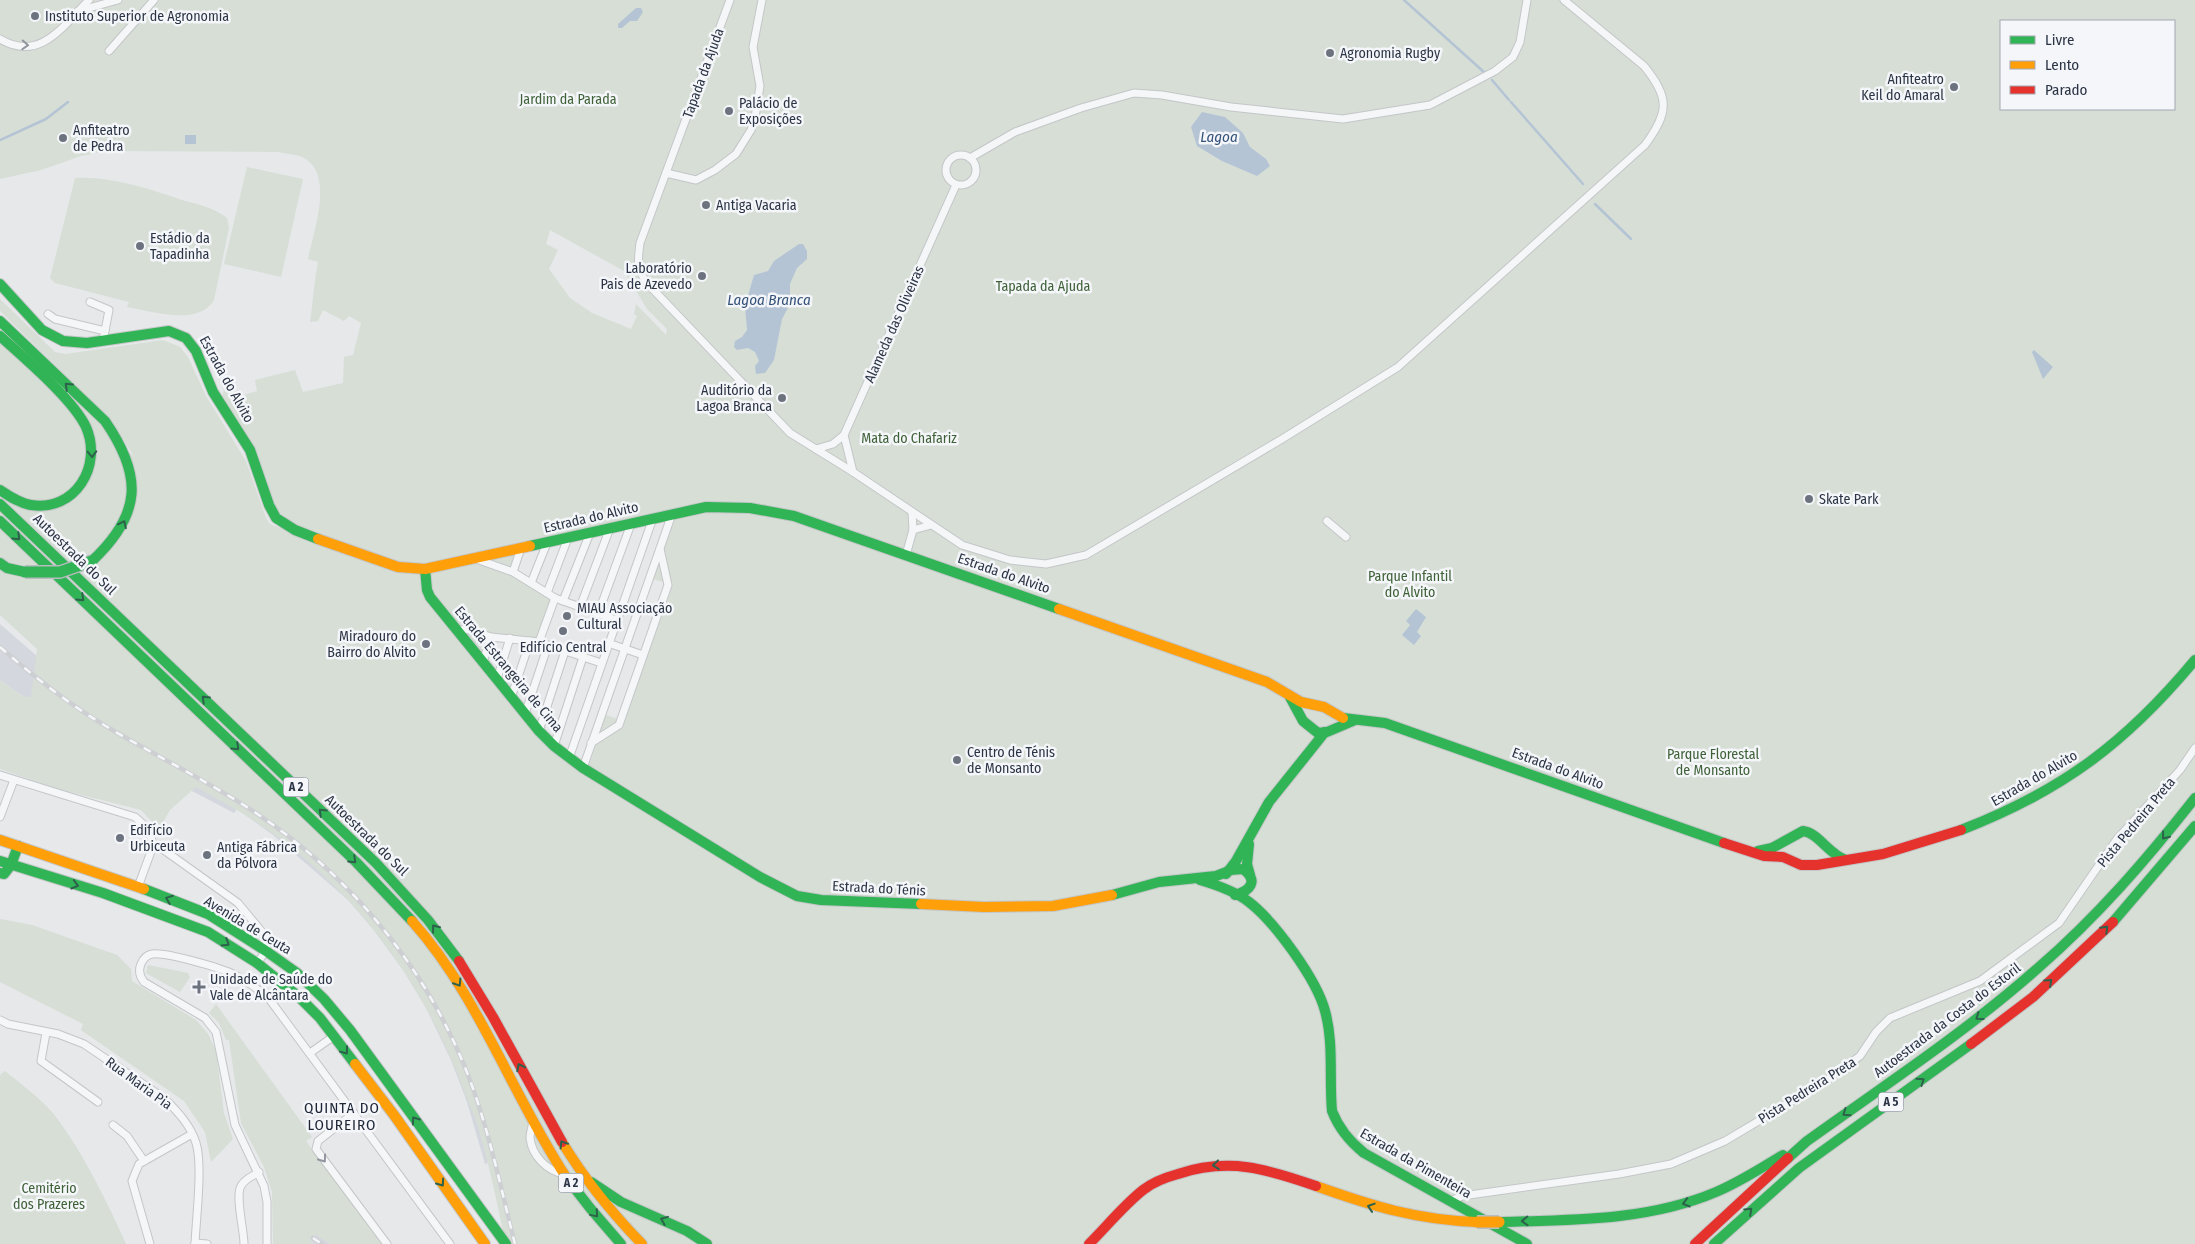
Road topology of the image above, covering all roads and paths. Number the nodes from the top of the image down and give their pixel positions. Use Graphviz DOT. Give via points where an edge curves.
graph roads {
  1 [pos="89,0"];
  2 [pos="118,0"];
  3 [pos="154,0"];
  4 [pos="730,0"];
  5 [pos="762,0"];
  6 [pos="1527,0"];
  7 [pos="1564,0"];
  8 [pos="78,11"];
  9 [pos="0,39"];
  10 [pos="108,51"];
  11 [pos="970,158"];
  12 [pos="666,173"];
  13 [pos="956,184"];
  14 [pos="0,284"];
  15 [pos="90,302"];
  16 [pos="48,314"];
  17 [pos="0,321"];
  18 [pos="0,336"];
  19 [pos="104,336"];
  20 [pos="844,435"];
  21 [pos="816,449"];
  22 [pos="853,472"];
  23 [pos="0,490"];
  24 [pos="0,504"];
  25 [pos="912,512"];
  26 [pos="672,514"];
  27 [pos="653,518"];
  28 [pos="0,521"];
  29 [pos="1326,521"];
  30 [pos="631,524"];
  31 [pos="931,525"];
  32 [pos="610,528"];
  33 [pos="913,530"];
  34 [pos="590,533"];
  35 [pos="1346,537"];
  36 [pos="568,538"];
  37 [pos="546,543"];
  38 [pos="521,548"];
  39 [pos="660,549"];
  40 [pos="906,555"];
  41 [pos="477,557"];
  42 [pos="0,563"];
  43 [pos="425,569"];
  44 [pos="513,572"];
  45 [pos="531,583"];
  46 [pos="547,593"];
  47 [pos="554,598"];
  48 [pos="563,601"];
  49 [pos="580,607"];
  50 [pos="598,614"];
  51 [pos="616,620"];
  52 [pos="458,631"];
  53 [pos="491,637"];
  54 [pos="510,638"];
  55 [pos="530,641"];
  56 [pos="539,642"];
  57 [pos="608,643"];
  58 [pos="548,645"];
  59 [pos="624,648"];
  60 [pos="565,650"];
  61 [pos="643,655"];
  62 [pos="583,657"];
  63 [pos="2195,660"];
  64 [pos="483,662"];
  65 [pos="601,663"];
  66 [pos="497,679"];
  67 [pos="1290,696"];
  68 [pos="511,698"];
  69 [pos="1316,706"];
  70 [pos="1330,712"];
  71 [pos="525,714"];
  72 [pos="1355,720"];
  73 [pos="1306,724"];
  74 [pos="539,731"];
  75 [pos="1327,731"];
  76 [pos="591,743"];
  77 [pos="554,746"];
  78 [pos="2195,748"];
  79 [pos="570,758"];
  80 [pos="1301,761"];
  81 [pos="588,771"];
  82 [pos="0,775"];
  83 [pos="14,780"];
  84 [pos="2195,798"];
  85 [pos="0,817"];
  86 [pos="2195,826"];
  87 [pos="1251,836"];
  88 [pos="1790,837"];
  89 [pos="0,840"];
  90 [pos="1820,842"];
  91 [pos="18,846"];
  92 [pos="153,846"];
  93 [pos="1749,851"];
  94 [pos="51,857"];
  95 [pos="0,861"];
  96 [pos="1851,861"];
  97 [pos="1794,862"];
  98 [pos="11,865"];
  99 [pos="1807,865"];
  100 [pos="1230,870"];
  101 [pos="0,872"];
  102 [pos="44,876"];
  103 [pos="1194,878"];
  104 [pos="1251,879"];
  105 [pos="138,887"];
  106 [pos="1232,893"];
  107 [pos="1264,917"];
  108 [pos="266,951"];
  109 [pos="257,963"];
  110 [pos="0,1020"];
  111 [pos="46,1033"];
  112 [pos="334,1036"];
  113 [pos="310,1053"];
  114 [pos="98,1102"];
  115 [pos="354,1113"];
  116 [pos="113,1125"];
  117 [pos="192,1134"];
  118 [pos="1807,1141"];
  119 [pos="144,1161"];
  120 [pos="259,1172"];
  121 [pos="584,1177"];
  122 [pos="1167,1178"];
  123 [pos="464,1188"];
  124 [pos="451,1198"];
  125 [pos="1451,1201"];
  126 [pos="150,1244"];
  127 [pos="195,1244"];
  128 [pos="207,1244"];
  129 [pos="244,1244"];
  130 [pos="268,1244"];
  131 [pos="387,1244"];
  132 [pos="450,1244"];
  133 [pos="485,1244"];
  134 [pos="506,1244"];
  135 [pos="621,1244"];
  136 [pos="642,1244"];
  137 [pos="707,1244"];
  138 [pos="1089,1244"];
  139 [pos="1095,1244"];
  140 [pos="1527,1244"];
  141 [pos="1695,1244"];
  142 [pos="1714,1244"];
  1 -- 8 [label="street"];
  2 -- 8 [label="street"];
  3 -- 10 [label="street"];
  4 -- 12 [label="street, Tapada da Ajuda"];
  5 -- 12 [label="street" via="753,46 760,86 751,130 736,154 716,170 696,180"];
  6 -- 11 [label="street" via="1520,42 1514,57 1495,71 1430,106 1343,119 1134,93 1080,108 1015,132"];
  7 -- 31 [label="street, Tapada da Ajuda" via="1653,77 1663,96 1663,113 1658,128 1645,145 1398,367 1086,555 1046,564 1010,560 962,545"];
  9 -- 8 [label="street, one-way" via="28,47 40,44 50,39"];
  11 -- 13 [label="street" via="975,164 976,175 968,184"];
  11 -- 13 [label="street" via="959,155 947,165 948,176"];
  12 -- 21 [label="street, Tapada da Ajuda" via="640,243 639,270 646,282 778,423"];
  13 -- 20 [label="street, Alameda das Oliveiras"];
  14 -- 19 [label="main road, Estrada do Alvito" via="42,330 52,336 78,344"];
  15 -- 19 [label="street" via="109,310"];
  16 -- 19 [label="street"];
  42 -- 17 [label="main road, one-way, bridge" via="44,575 62,574 92,562 105,551 123,526 129,509 131,477 125,452 117,437"];
  18 -- 23 [label="main road, one-way" via="48,381 86,425 92,442 93,462 88,477 78,489 63,500 47,505 32,505"];
  19 -- 43 [label="main road, Estrada do Alvito" via="169,331 186,338 250,450 276,518 295,530 391,565"];
  20 -- 21 [label="street" via="833,444"];
  20 -- 22 [label="street"];
  21 -- 22 [label="street, Tapada da Ajuda"];
  22 -- 25 [label="street, Tapada da Ajuda"];
  121 -- 24 [label="main road, Autoestrada do Sul / A 2, one-way" via="542,1110 473,983 422,912 382,869"];
  25 -- 31 [label="street, Tapada da Ajuda"];
  25 -- 33 [label="street"];
  26 -- 27 [label="main road, Estrada do Alvito"];
  26 -- 39 [label="street"];
  26 -- 40 [label="main road, Estrada do Alvito" via="720,506 767,509"];
  27 -- 30 [label="main road, Estrada do Alvito"];
  27 -- 51 [label="street"];
  28 -- 135 [label="main road, Autoestrada do Sul / A 2, one-way" via="326,833 411,919 444,961 472,1005 564,1174"];
  29 -- 35 [label="street"];
  30 -- 32 [label="main road, Estrada do Alvito"];
  30 -- 50 [label="street"];
  31 -- 33 [label="street"];
  32 -- 34 [label="main road, Estrada do Alvito"];
  32 -- 49 [label="street"];
  33 -- 40 [label="street"];
  34 -- 36 [label="main road, Estrada do Alvito"];
  34 -- 48 [label="street"];
  36 -- 37 [label="main road, Estrada do Alvito"];
  36 -- 46 [label="street"];
  37 -- 38 [label="main road, Estrada do Alvito"];
  37 -- 45 [label="street"];
  38 -- 41 [label="main road, Estrada do Alvito"];
  38 -- 44 [label="street"];
  39 -- 59 [label="street"];
  39 -- 61 [label="street" via="668,585"];
  40 -- 67 [label="main road, Estrada do Alvito" via="1267,682"];
  41 -- 43 [label="main road, Estrada do Alvito"];
  41 -- 44 [label="street"];
  43 -- 52 [label="main road, Estrada Estrangeira de Cima" via="428,594"];
  44 -- 45 [label="street"];
  45 -- 46 [label="street"];
  46 -- 47 [label="street"];
  47 -- 48 [label="street"];
  47 -- 56 [label="street"];
  48 -- 49 [label="street"];
  49 -- 50 [label="street"];
  50 -- 51 [label="street"];
  51 -- 57 [label="street"];
  52 -- 53 [label="street" via="466,629"];
  52 -- 64 [label="main road, Estrada Estrangeira de Cima"];
  53 -- 54 [label="street"];
  53 -- 64 [label="street"];
  54 -- 55 [label="street"];
  54 -- 66 [label="street"];
  55 -- 56 [label="street"];
  55 -- 68 [label="street"];
  56 -- 58 [label="street"];
  57 -- 59 [label="street"];
  57 -- 65 [label="street"];
  58 -- 60 [label="street"];
  58 -- 71 [label="street"];
  59 -- 61 [label="street"];
  59 -- 76 [label="street"];
  60 -- 62 [label="street"];
  60 -- 74 [label="street"];
  61 -- 76 [label="street" via="619,725"];
  62 -- 65 [label="street"];
  62 -- 77 [label="street"];
  63 -- 96 [label="main road, Estrada do Alvito" via="2134,729 2052,788 2017,808 1955,834"];
  64 -- 66 [label="main road, Estrada Estrangeira de Cima"];
  65 -- 79 [label="street"];
  66 -- 68 [label="main road, Estrada Estrangeira de Cima"];
  67 -- 69 [label="main road, Estrada do Alvito"];
  67 -- 73 [label="main road, Estrada do Alvito"];
  68 -- 71 [label="main road, Estrada Estrangeira de Cima"];
  69 -- 70 [label="main road, Estrada do Alvito"];
  69 -- 73 [label="main road" via="1306,714"];
  70 -- 72 [label="main road, Estrada do Alvito"];
  70 -- 75 [label="main road" via="1332,723"];
  71 -- 74 [label="main road, Estrada Estrangeira de Cima"];
  72 -- 75 [label="main road, Estrada do Alvito"];
  72 -- 93 [label="main road, Estrada do Alvito" via="1385,723"];
  73 -- 75 [label="main road" via="1315,733"];
  73 -- 80 [label="main road, Estrada da Pimenteira" via="1308,739"];
  74 -- 77 [label="main road, Estrada Estrangeira de Cima"];
  75 -- 80 [label="main road, Estrada da Pimenteira"];
  76 -- 81 [label="street"];
  77 -- 79 [label="main road, Estrada Estrangeira de Cima"];
  78 -- 125 [label="street, Pista Pedreira Preta" via="2180,770 2117,839 2059,923 1980,981 1890,1018 1860,1056 1824,1082 1725,1142 1671,1164 1462,1196"];
  79 -- 81 [label="main road, Estrada Estrangeira de Cima"];
  80 -- 87 [label="main road, Estrada da Pimenteira" via="1270,802"];
  81 -- 103 [label="main road, Estrada do Ténis" via="774,885 810,899 1000,908 1052,906 1159,882"];
  82 -- 83 [label="street"];
  83 -- 85 [label="street"];
  83 -- 92 [label="street" via="136,817 151,834"];
  84 -- 118 [label="main road, Autoestrada da Costa do Estoril / A 5, one-way" via="2111,899 2039,968 1979,1017"];
  142 -- 86 [label="main road, A 5, one-way" via="1799,1168 2033,997 2116,918"];
  87 -- 100 [label="main road, Estrada da Pimenteira"];
  87 -- 104 [label="main road, Estrada da Pimenteira" via="1247,857"];
  88 -- 90 [label="main road" via="1807,831"];
  88 -- 93 [label="main road" via="1768,849"];
  88 -- 97 [label="main road" via="1787,850"];
  89 -- 91 [label="main road, Avenida de Ceuta"];
  90 -- 96 [label="main road" via="1833,856"];
  90 -- 99 [label="main road" via="1820,854"];
  91 -- 94 [label="main road, Avenida de Ceuta"];
  91 -- 98 [label="main road"];
  92 -- 105 [label="street"];
  92 -- 108 [label="street" via="161,848 238,903 267,938"];
  93 -- 97 [label="main road, Estrada do Alvito"];
  94 -- 102 [label="main road"];
  94 -- 105 [label="main road, Avenida de Ceuta"];
  95 -- 98 [label="main road, Avenida de Ceuta"];
  96 -- 99 [label="main road, Estrada do Alvito"];
  97 -- 99 [label="main road, Estrada do Alvito"];
  98 -- 101 [label="main road" via="4,874"];
  98 -- 102 [label="main road, Avenida de Ceuta"];
  100 -- 103 [label="main road, Estrada do Ténis" via="1216,876"];
  100 -- 104 [label="main road" via="1241,868"];
  100 -- 106 [label="main road, Estrada da Pimenteira" via="1224,881"];
  102 -- 109 [label="main road, Avenida de Ceuta, one-way" via="103,893 208,932"];
  103 -- 106 [label="main road, Estrada do Ténis"];
  104 -- 106 [label="main road" via="1246,892"];
  104 -- 107 [label="main road, Estrada da Pimenteira" via="1253,894"];
  108 -- 105 [label="main road, Avenida de Ceuta, one-way" via="208,914"];
  106 -- 107 [label="main road, Estrada da Pimenteira" via="1247,901"];
  107 -- 125 [label="main road, Estrada da Pimenteira" via="1298,961 1322,1002 1328,1026 1332,1111 1339,1129 1364,1153"];
  108 -- 109 [label="street"];
  123 -- 108 [label="main road, Avenida de Ceuta, one-way" via="350,1030 312,987"];
  109 -- 112 [label="main road, Avenida de Ceuta" via="300,998"];
  110 -- 111 [label="street, Rua Maria Pia"];
  111 -- 114 [label="street" via="41,1061"];
  111 -- 117 [label="street, Rua Maria Pia" via="84,1044 132,1076 165,1099"];
  112 -- 113 [label="street"];
  112 -- 124 [label="main road, Avenida de Ceuta, one-way"];
  113 -- 115 [label="street"];
  113 -- 120 [label="street" via="270,1000 237,976 208,965 156,954 145,958 140,976 147,984 205,1018 213,1027 219,1041 235,1125"];
  115 -- 131 [label="street, one-way" via="318,1141 316,1149"];
  115 -- 132 [label="street"];
  116 -- 119 [label="street" via="127,1136"];
  117 -- 119 [label="street"];
  117 -- 127 [label="street, Rua Maria Pia" via="197,1145 198,1164"];
  118 -- 122 [label="main road, one-way, bridge" via="1734,1184 1680,1204 1622,1215 1457,1222 1380,1210 1276,1172 1246,1165 1216,1164"];
  118 -- 141 [label="main road, Autoestrada da Costa do Estoril / A 5"];
  119 -- 126 [label="street" via="139,1164 132,1181"];
  120 -- 129 [label="street" via="244,1181 240,1188"];
  120 -- 130 [label="street" via="267,1202"];
  121 -- 136 [label="main road, Autoestrada do Sul / A 2" via="612,1214"];
  137 -- 121 [label="main road, one-way" via="682,1228 621,1202"];
  122 -- 138 [label="main road" via="1144,1189"];
  122 -- 139 [label="main road" via="1135,1202"];
  123 -- 124 [label="main road"];
  123 -- 134 [label="main road, Avenida de Ceuta"];
  124 -- 133 [label="main road, Avenida de Ceuta"];
  125 -- 140 [label="main road, Estrada da Pimenteira"];
  127 -- 128 [label="street"];
}
